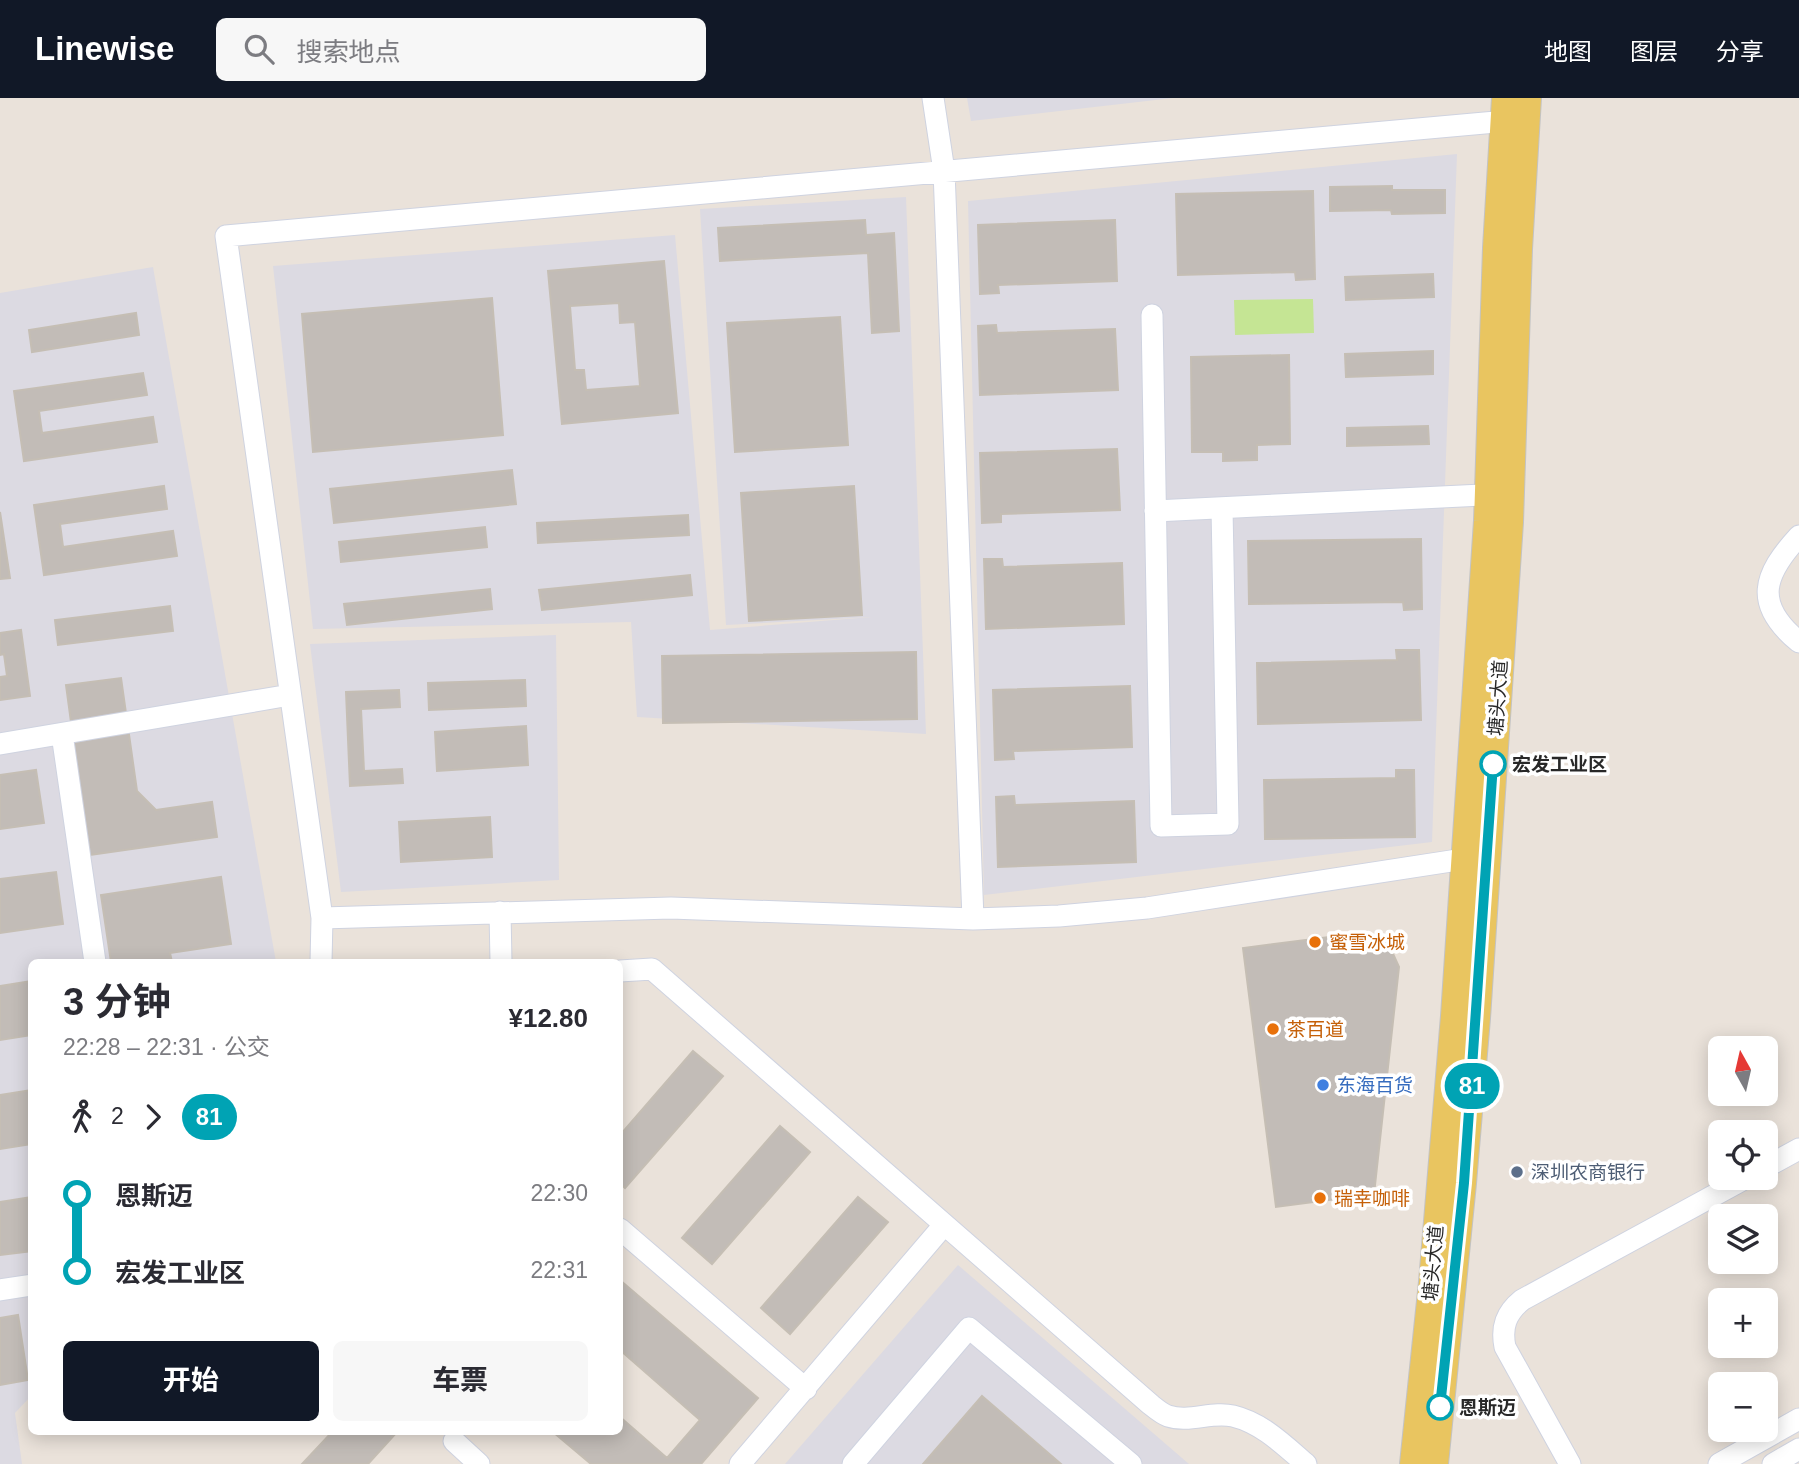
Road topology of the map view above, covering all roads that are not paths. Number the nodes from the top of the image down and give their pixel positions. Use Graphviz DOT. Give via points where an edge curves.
graph roads {
  1 [pos="933,98"];
  2 [pos="1516,109"];
  3 [pos="944,171"];
  4 [pos="1152,315"];
  5 [pos="1499,494"];
  6 [pos="1222,508"];
  7 [pos="1155,511"];
  8 [pos="1799,536"];
  9 [pos="1799,642"];
  10 [pos="290,695"];
  11 [pos="62,734"];
  12 [pos="0,744"];
  13 [pos="1476,857"];
  14 [pos="500,912"];
  15 [pos="322,918"];
  16 [pos="972,919"];
  17 [pos="95,959"];
  18 [pos="321,959"];
  19 [pos="501,959"];
  20 [pos="623,971"];
  21 [pos="1799,1149"];
  22 [pos="1778,1160"];
  23 [pos="1724,1190"];
  24 [pos="944,1225"];
  25 [pos="623,1232"];
  26 [pos="28,1286"];
  27 [pos="0,1290"];
  28 [pos="806,1389"];
  29 [pos="1799,1419"];
  30 [pos="454,1441"];
  31 [pos="1799,1450"];
  32 [pos="479,1464"];
  33 [pos="740,1464"];
  34 [pos="853,1464"];
  35 [pos="1131,1464"];
  36 [pos="1306,1464"];
  37 [pos="1413,1464"];
  38 [pos="1435,1464"];
  39 [pos="1570,1464"];
  40 [pos="1719,1464"];
  41 [pos="1773,1464"];
  1 -- 3 [label="street"];
  2 -- 3 [label="street"];
  2 -- 5 [label="main road, 塘头大道" via="1519,249"];
  3 -- 10 [label="street" via="226,236"];
  3 -- 16 [label="street"];
  4 -- 7 [label="street"];
  5 -- 6 [label="street"];
  5 -- 13 [label="main road, 塘头大道"];
  6 -- 7 [label="street"];
  6 -- 7 [label="street" via="1228,824 1161,826"];
  8 -- 9 [label="street" via="1771,572 1768,593 1773,613"];
  10 -- 11 [label="street"];
  10 -- 15 [label="street"];
  11 -- 12 [label="street"];
  11 -- 17 [label="street"];
  13 -- 16 [label="street" via="1147,908"];
  13 -- 37 [label="main road, 塘头大道"];
  13 -- 38 [label="main road, 塘头大道" via="1464,1183"];
  14 -- 15 [label="street"];
  14 -- 16 [label="street" via="671,908"];
  14 -- 19 [label="street"];
  15 -- 18 [label="street"];
  20 -- 24 [label="street" via="652,970"];
  21 -- 22 [label="street"];
  23 -- 39 [label="street" via="1522,1300 1507,1316 1505,1347"];
  24 -- 28 [label="street"];
  24 -- 36 [label="street" via="1168,1416 1234,1416 1256,1424"];
  25 -- 28 [label="street"];
  26 -- 27 [label="street"];
  28 -- 33 [label="street"];
  29 -- 40 [label="street"];
  30 -- 32 [label="street"];
  31 -- 41 [label="street"];
  34 -- 35 [label="street" via="969,1328"];
}
